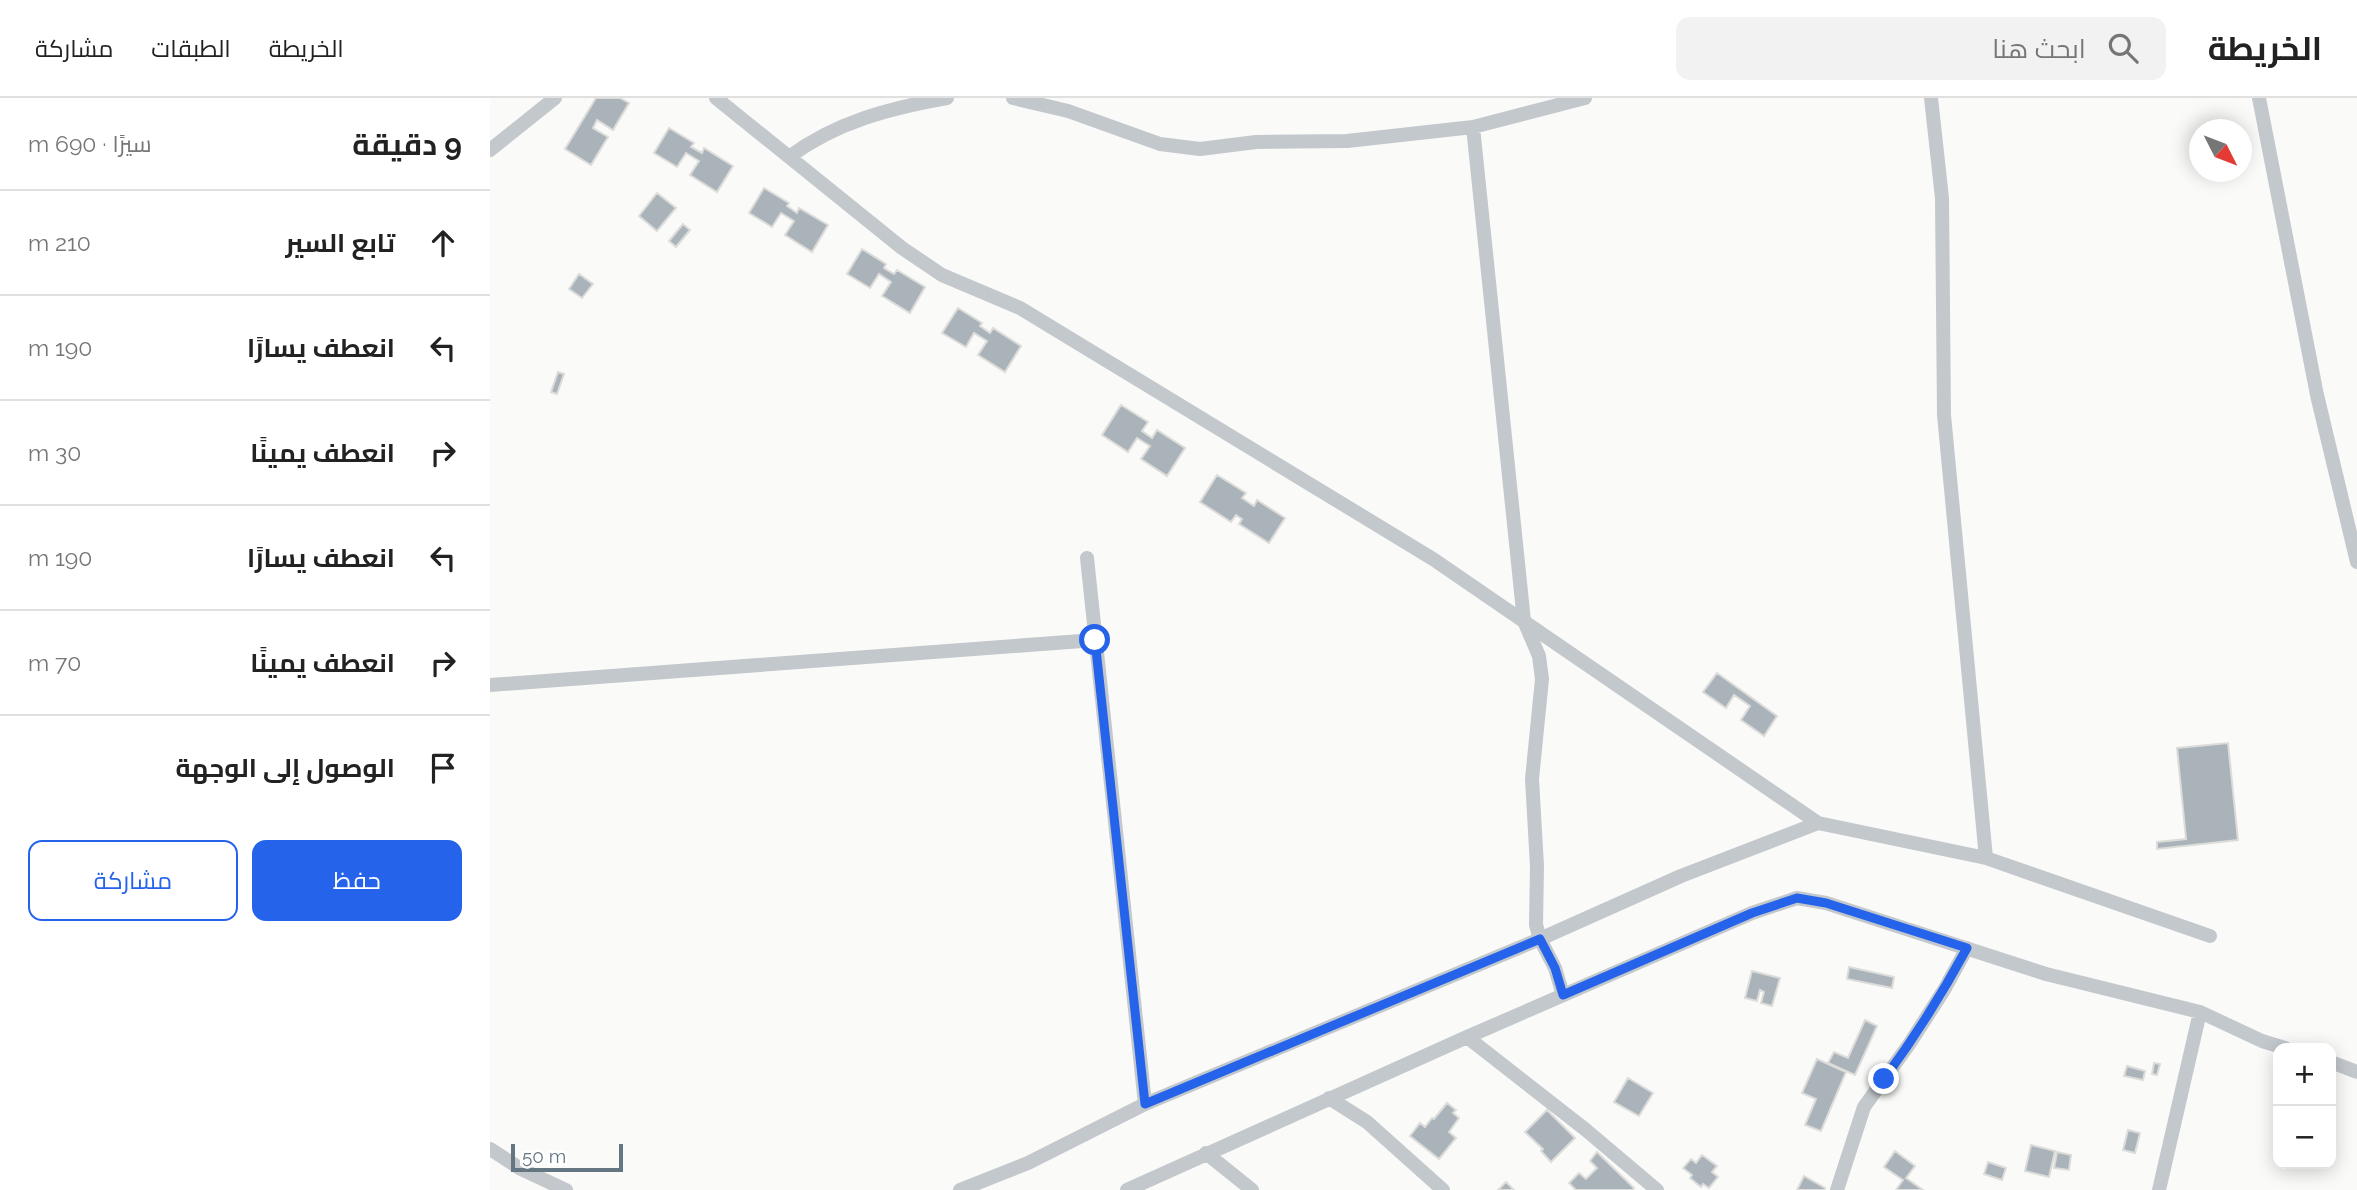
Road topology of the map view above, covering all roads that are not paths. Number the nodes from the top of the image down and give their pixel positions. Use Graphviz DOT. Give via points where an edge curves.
graph roads {
  1 [pos="555,98"];
  2 [pos="716,98"];
  3 [pos="947,98"];
  4 [pos="1013,98"];
  5 [pos="1586,98"];
  6 [pos="1931,98"];
  7 [pos="2259,98"];
  8 [pos="1473,127"];
  9 [pos="490,150"];
  10 [pos="789,158"];
  11 [pos="1087,558"];
  12 [pos="2357,562"];
  13 [pos="1524,621"];
  14 [pos="1095,640"];
  15 [pos="490,685"];
  16 [pos="1818,823"];
  17 [pos="1986,858"];
  18 [pos="2210,936"];
  19 [pos="1540,939"];
  20 [pos="1967,948"];
  21 [pos="1563,995"];
  22 [pos="2200,1012"];
  23 [pos="1467,1037"];
  24 [pos="2273,1044"];
  25 [pos="2336,1064"];
  26 [pos="2357,1072"];
  27 [pos="1329,1098"];
  28 [pos="1145,1104"];
  29 [pos="490,1149"];
  30 [pos="1206,1153"];
  31 [pos="566,1190"];
  32 [pos="960,1190"];
  33 [pos="1127,1190"];
  34 [pos="1252,1190"];
  35 [pos="1443,1190"];
  36 [pos="1657,1190"];
  37 [pos="1838,1190"];
  38 [pos="2158,1190"];
  1 -- 9 [label="street"];
  2 -- 10 [label="street"];
  3 -- 10 [label="street" via="864,117 831,131"];
  4 -- 8 [label="street" via="1068,111 1160,144 1200,149 1256,142 1347,141"];
  5 -- 8 [label="street"];
  6 -- 17 [label="street" via="1942,198 1944,415"];
  7 -- 12 [label="street" via="2317,395"];
  8 -- 13 [label="street"];
  10 -- 13 [label="street" via="942,275 1042,321 1433,559"];
  11 -- 14 [label="street"];
  13 -- 16 [label="street"];
  13 -- 19 [label="street" via="1539,656 1542,679 1532,779"];
  14 -- 15 [label="street"];
  14 -- 28 [label="street"];
  16 -- 17 [label="street"];
  16 -- 19 [label="street" via="1681,876"];
  17 -- 18 [label="street"];
  19 -- 21 [label="street"];
  19 -- 28 [label="street"];
  20 -- 21 [label="street" via="1797,898"];
  20 -- 22 [label="street" via="2046,974"];
  20 -- 37 [label="street" via="1910,1043 1864,1107"];
  21 -- 23 [label="street"];
  22 -- 24 [label="street"];
  22 -- 38 [label="street"];
  23 -- 27 [label="street"];
  23 -- 36 [label="street"];
  25 -- 26 [label="street"];
  27 -- 30 [label="street"];
  27 -- 35 [label="street" via="1367,1122"];
  28 -- 32 [label="street" via="1028,1163"];
  29 -- 31 [label="street"];
  30 -- 33 [label="street"];
  30 -- 34 [label="street"];
}
